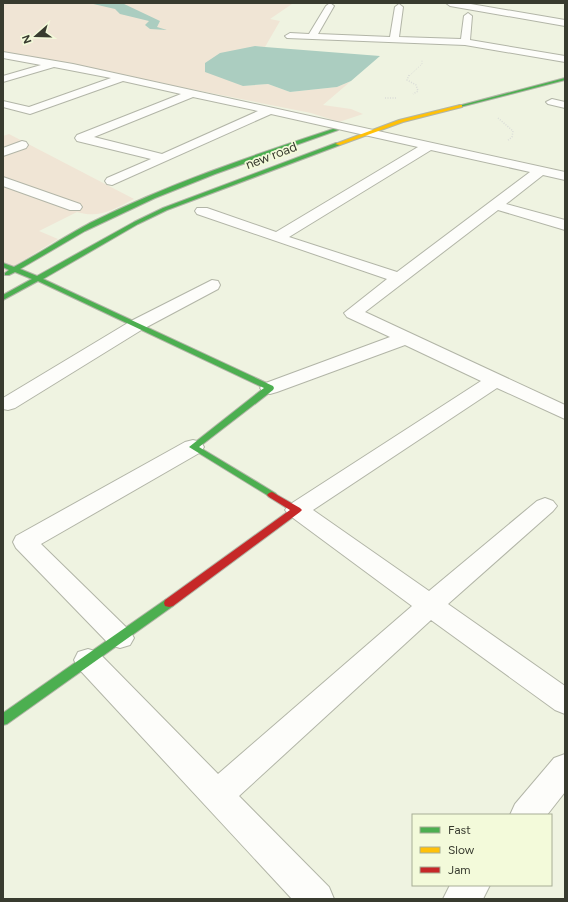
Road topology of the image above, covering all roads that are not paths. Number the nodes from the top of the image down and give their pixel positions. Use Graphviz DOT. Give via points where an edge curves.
graph roads {
  1 [pos="450,3"];
  2 [pos="330,6"];
  3 [pos="399,7"];
  4 [pos="468,16"];
  5 [pos="565,23"];
  6 [pos="290,36"];
  7 [pos="312,37"];
  8 [pos="394,40"];
  9 [pos="465,42"];
  10 [pos="559,48"];
  11 [pos="3,55"];
  12 [pos="541,55"];
  13 [pos="565,59"];
  14 [pos="55,64"];
  15 [pos="565,71"];
  16 [pos="122,78"];
  17 [pos="3,79"];
  18 [pos="565,79"];
  19 [pos="504,85"];
  20 [pos="191,94"];
  21 [pos="552,102"];
  22 [pos="3,104"];
  23 [pos="565,105"];
  24 [pos="269,111"];
  25 [pos="364,120"];
  26 [pos="341,128"];
  27 [pos="366,133"];
  28 [pos="22,145"];
  29 [pos="427,147"];
  30 [pos="3,152"];
  31 [pos="164,158"];
  32 [pos="540,171"];
  33 [pos="565,176"];
  34 [pos="3,181"];
  35 [pos="112,181"];
  36 [pos="495,205"];
  37 [pos="75,207"];
  38 [pos="202,211"];
  39 [pos="565,225"];
  40 [pos="277,238"];
  41 [pos="3,265"];
  42 [pos="16,270"];
  43 [pos="3,277"];
  44 [pos="399,278"];
  45 [pos="38,279"];
  46 [pos="212,285"];
  47 [pos="3,298"];
  48 [pos="137,325"];
  49 [pos="406,338"];
  50 [pos="496,380"];
  51 [pos="270,388"];
  52 [pos="8,404"];
  53 [pos="565,413"];
  54 [pos="193,447"];
  55 [pos="545,506"];
  56 [pos="297,510"];
  57 [pos="430,605"];
  58 [pos="120,638"];
  59 [pos="88,660"];
  60 [pos="565,702"];
  61 [pos="3,720"];
  62 [pos="565,768"];
  63 [pos="217,795"];
  64 [pos="529,814"];
  65 [pos="471,886"];
  66 [pos="316,899"];
  67 [pos="461,899"];
  1 -- 5 [label="street"];
  2 -- 7 [label="street"];
  3 -- 8 [label="street"];
  4 -- 9 [label="street"];
  6 -- 7 [label="street"];
  7 -- 8 [label="street"];
  8 -- 9 [label="street"];
  9 -- 12 [label="street"];
  10 -- 12 [label="street"];
  11 -- 14 [label="street"];
  12 -- 13 [label="street"];
  14 -- 16 [label="street"];
  14 -- 17 [label="street"];
  15 -- 19 [label="main road"];
  16 -- 20 [label="street"];
  16 -- 22 [label="street" via="30,110"];
  18 -- 27 [label="main road, new road" via="435,112"];
  20 -- 24 [label="street"];
  20 -- 31 [label="street" via="81,138"];
  21 -- 23 [label="street"];
  24 -- 26 [label="street"];
  24 -- 31 [label="street"];
  25 -- 26 [label="main road, new road"];
  26 -- 27 [label="street"];
  26 -- 42 [label="main road, new road" via="273,151 111,216"];
  27 -- 29 [label="street"];
  27 -- 45 [label="main road, new road" via="165,209 136,222"];
  28 -- 30 [label="street"];
  29 -- 32 [label="street"];
  29 -- 40 [label="street"];
  31 -- 35 [label="street"];
  32 -- 33 [label="street"];
  32 -- 36 [label="street"];
  34 -- 37 [label="street"];
  36 -- 39 [label="street"];
  36 -- 44 [label="street"];
  38 -- 40 [label="street"];
  40 -- 44 [label="street"];
  41 -- 42 [label="main road"];
  42 -- 43 [label="main road, new road"];
  42 -- 45 [label="main road"];
  44 -- 49 [label="street" via="353,313"];
  45 -- 47 [label="main road, new road"];
  45 -- 48 [label="main road"];
  46 -- 48 [label="street"];
  48 -- 51 [label="main road"];
  48 -- 52 [label="street"];
  49 -- 50 [label="street"];
  49 -- 51 [label="street"];
  50 -- 53 [label="street"];
  50 -- 56 [label="street"];
  51 -- 54 [label="main road"];
  54 -- 56 [label="main road"];
  54 -- 58 [label="street" via="25,542"];
  55 -- 57 [label="street"];
  56 -- 57 [label="street"];
  56 -- 58 [label="main road"];
  57 -- 60 [label="street"];
  57 -- 63 [label="street"];
  58 -- 59 [label="main road"];
  59 -- 61 [label="main road"];
  59 -- 63 [label="street"];
  62 -- 64 [label="street"];
  63 -- 66 [label="street"];
  65 -- 67 [label="street"];
}
